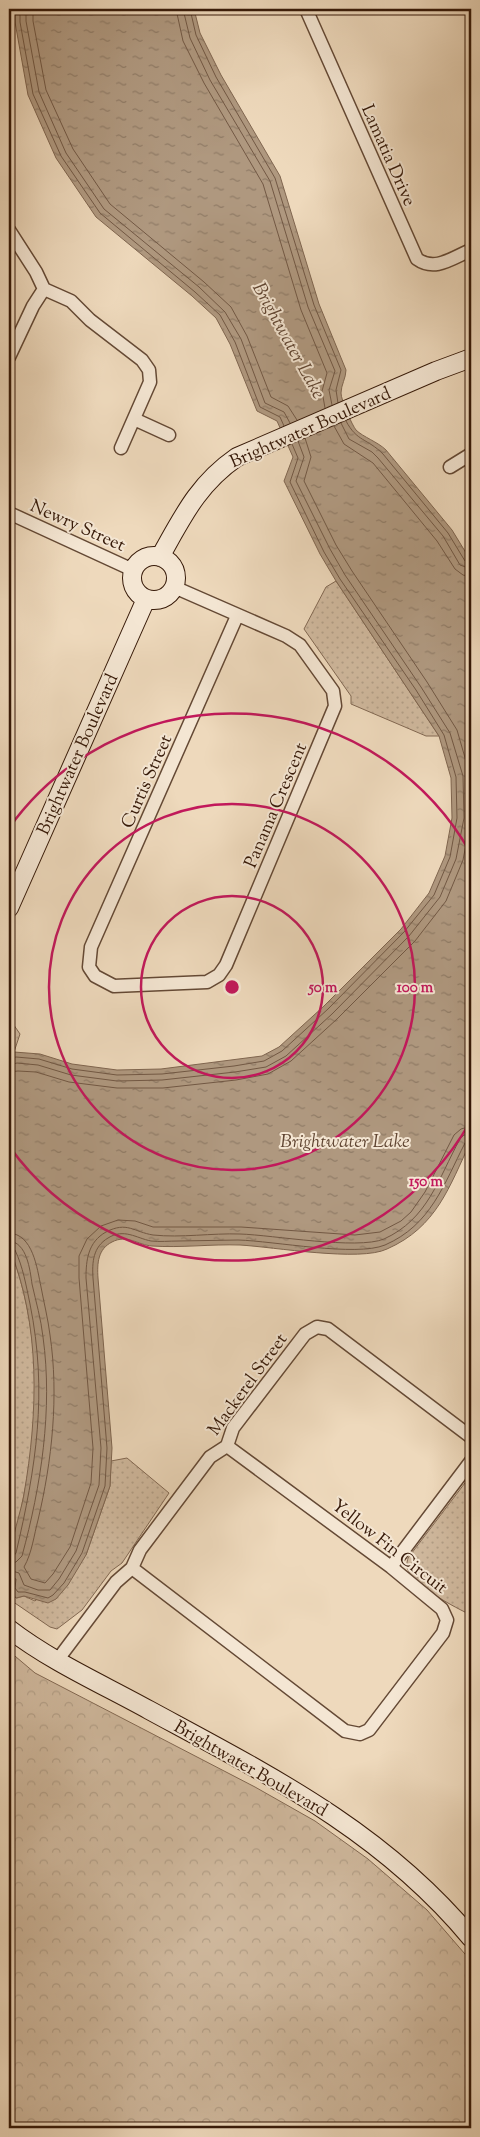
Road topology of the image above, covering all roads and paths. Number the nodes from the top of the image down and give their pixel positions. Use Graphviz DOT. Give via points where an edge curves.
graph roads {
  1 [pos="306,9"];
  2 [pos="9,230"];
  3 [pos="471,250"];
  4 [pos="44,289"];
  5 [pos="9,358"];
  6 [pos="471,358"];
  7 [pos="134,418"];
  8 [pos="169,435"];
  9 [pos="120,448"];
  10 [pos="471,454"];
  11 [pos="450,467"];
  12 [pos="9,513"];
  13 [pos="160,557"];
  14 [pos="133,570"];
  15 [pos="174,587"];
  16 [pos="146,600"];
  17 [pos="237,616"];
  18 [pos="9,908"];
  19 [pos="89,960"];
  20 [pos="471,1437"];
  21 [pos="227,1446"];
  22 [pos="471,1461"];
  23 [pos="392,1567"];
  24 [pos="132,1568"];
  25 [pos="9,1629"];
  26 [pos="56,1662"];
  27 [pos="471,1938"];
  1 -- 3 [label="street, Lamatia Drive" via="417,259 425,265 434,266"];
  2 -- 4 [label="street"];
  4 -- 5 [label="street"];
  4 -- 7 [label="street" via="71,301 142,360 149,370 150,382"];
  6 -- 13 [label="street, Brightwater Boulevard" via="237,456 218,470 198,493"];
  7 -- 8 [label="street"];
  7 -- 9 [label="street"];
  10 -- 11 [label="street"];
  12 -- 14 [label="street, Newry Street"];
  13 -- 14 [label="street" via="148,556"];
  13 -- 15 [label="street" via="167,560 175,571"];
  14 -- 16 [label="street" via="133,586"];
  15 -- 16 [label="street" via="160,600"];
  15 -- 17 [label="street, Panama Crescent"];
  16 -- 18 [label="street, Brightwater Boulevard"];
  17 -- 19 [label="street, Curtis Street" via="95,938"];
  17 -- 19 [label="street, Panama Crescent" via="300,645 333,692 335,706 278,846 226,965 207,982 114,986 95,976"];
  20 -- 21 [label="street, Mackerel Street" via="328,1329 317,1327 304,1334 233,1428"];
  21 -- 23 [label="street, Yellow Fin Circuit"];
  21 -- 24 [label="street, Mackerel Street" via="210,1458 140,1550"];
  22 -- 23 [label="street"];
  23 -- 24 [label="street, Yellow Fin Circuit" via="442,1609 446,1620 443,1633 369,1730 360,1734 345,1731"];
  24 -- 26 [label="street, Mackerel Street" via="116,1582"];
  25 -- 26 [label="street, Brightwater Boulevard"];
  26 -- 27 [label="street, Brightwater Boulevard" via="148,1709 327,1810 373,1842 423,1885"];
}
